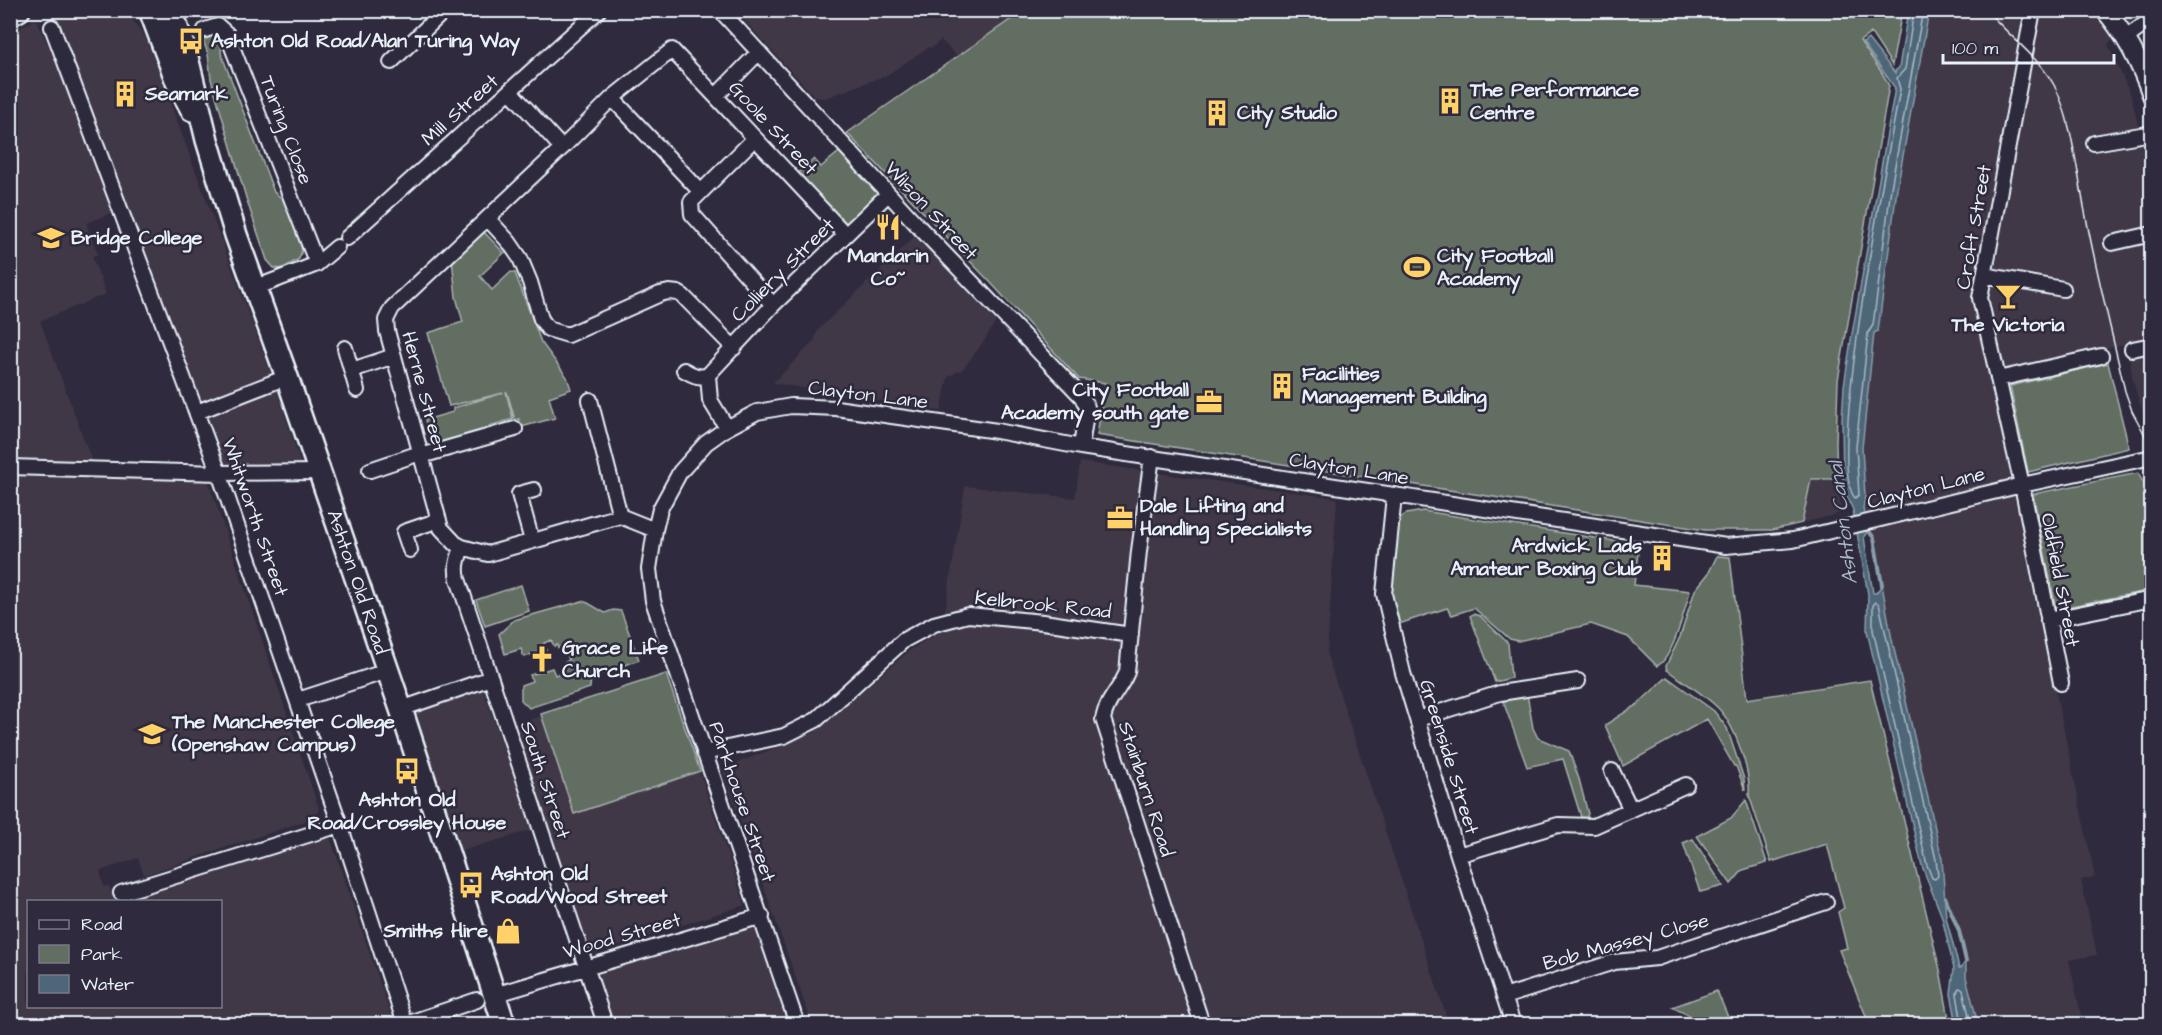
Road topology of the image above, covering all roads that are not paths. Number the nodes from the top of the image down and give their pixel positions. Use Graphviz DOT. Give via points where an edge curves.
graph roads {
  1 [pos="19,10"];
  2 [pos="138,10"];
  3 [pos="150,10"];
  4 [pos="720,10"];
  5 [pos="2033,10"];
  6 [pos="2106,10"];
  7 [pos="444,11"];
  8 [pos="172,12"];
  9 [pos="592,13"];
  10 [pos="10,15"];
  11 [pos="2151,19"];
  12 [pos="52,27"];
  13 [pos="205,30"];
  14 [pos="2126,38"];
  15 [pos="163,47"];
  16 [pos="672,50"];
  17 [pos="759,52"];
  18 [pos="391,62"];
  19 [pos="2150,88"];
  20 [pos="510,92"];
  21 [pos="716,96"];
  22 [pos="612,98"];
  23 [pos="2151,133"];
  24 [pos="755,138"];
  25 [pos="207,140"];
  26 [pos="2094,143"];
  27 [pos="562,148"];
  28 [pos="700,191"];
  29 [pos="888,194"];
  30 [pos="488,219"];
  31 [pos="845,234"];
  32 [pos="2151,234"];
  33 [pos="2112,243"];
  34 [pos="317,264"];
  35 [pos="1984,275"];
  36 [pos="255,288"];
  37 [pos="2063,289"];
  38 [pos="773,305"];
  39 [pos="2151,345"];
  40 [pos="345,348"];
  41 [pos="734,348"];
  42 [pos="2132,349"];
  43 [pos="394,356"];
  44 [pos="2102,356"];
  45 [pos="352,370"];
  46 [pos="684,370"];
  47 [pos="708,375"];
  48 [pos="287,377"];
  49 [pos="1998,380"];
  50 [pos="357,390"];
  51 [pos="590,400"];
  52 [pos="197,412"];
  53 [pos="727,428"];
  54 [pos="515,429"];
  55 [pos="1081,447"];
  56 [pos="421,454"];
  57 [pos="1152,457"];
  58 [pos="2151,457"];
  59 [pos="10,467"];
  60 [pos="370,470"];
  61 [pos="320,472"];
  62 [pos="219,473"];
  63 [pos="2022,485"];
  64 [pos="534,490"];
  65 [pos="1394,496"];
  66 [pos="620,516"];
  67 [pos="439,520"];
  68 [pos="655,530"];
  69 [pos="532,541"];
  70 [pos="462,548"];
  71 [pos="410,550"];
  72 [pos="652,592"];
  73 [pos="2151,599"];
  74 [pos="2048,620"];
  75 [pos="1131,635"];
  76 [pos="387,671"];
  77 [pos="491,678"];
  78 [pos="1578,681"];
  79 [pos="2061,683"];
  80 [pos="298,700"];
  81 [pos="400,709"];
  82 [pos="1418,719"];
  83 [pos="704,753"];
  84 [pos="1612,771"];
  85 [pos="1686,785"];
  86 [pos="1630,810"];
  87 [pos="340,825"];
  88 [pos="1458,855"];
  89 [pos="121,893"];
  90 [pos="1826,902"];
  91 [pos="762,916"];
  92 [pos="585,967"];
  93 [pos="486,997"];
  94 [pos="1504,997"];
  95 [pos="406,1024"];
  96 [pos="504,1024"];
  97 [pos="605,1024"];
  98 [pos="797,1024"];
  99 [pos="1202,1024"];
  100 [pos="1513,1024"];
  1 -- 10 [label="highway"];
  2 -- 15 [label="highway"];
  3 -- 15 [label="highway, Ashton Old Road"];
  4 -- 17 [label="street, Wilson Street"];
  5 -- 35 [label="street, Croft Street"];
  6 -- 14 [label="main road"];
  7 -- 18 [label="street"];
  8 -- 25 [label="highway, Ashton Old Road"];
  9 -- 20 [label="street, Mill Street"];
  11 -- 14 [label="street"];
  12 -- 52 [label="street, Whitworth Street"];
  13 -- 34 [label="street, Turing Close" via="218,26 227,34"];
  14 -- 19 [label="main road"];
  15 -- 25 [label="highway, Ashton Old Road"];
  16 -- 21 [label="street, Goole Street"];
  16 -- 22 [label="street, Herne Street"];
  17 -- 21 [label="street"];
  17 -- 29 [label="street, Wilson Street"];
  20 -- 27 [label="street"];
  20 -- 34 [label="street, Mill Street"];
  21 -- 24 [label="street, Goole Street"];
  22 -- 27 [label="street, Herne Street"];
  22 -- 28 [label="street"];
  23 -- 26 [label="street"];
  24 -- 28 [label="street"];
  24 -- 31 [label="street, Goole Street"];
  25 -- 36 [label="highway, Ashton Old Road"];
  27 -- 30 [label="street, Herne Street"];
  28 -- 38 [label="street" via="691,202 692,214"];
  29 -- 31 [label="street, Colliery Street"];
  29 -- 55 [label="street, Wilson Street" via="1082,397 1087,407"];
  30 -- 41 [label="street" via="516,250 541,320 548,329 568,335 669,292 683,296"];
  30 -- 43 [label="street, Herne Street" via="392,308 386,320"];
  31 -- 38 [label="street, Colliery Street"];
  32 -- 33 [label="street"];
  34 -- 36 [label="street"];
  35 -- 37 [label="street"];
  35 -- 49 [label="street, Croft Street" via="1980,304"];
  36 -- 48 [label="highway, Ashton Old Road"];
  38 -- 41 [label="street, Colliery Street"];
  39 -- 42 [label="street"];
  40 -- 45 [label="street"];
  41 -- 47 [label="street, Colliery Street"];
  43 -- 45 [label="street"];
  43 -- 56 [label="street, Herne Street"];
  44 -- 49 [label="street"];
  45 -- 50 [label="street"];
  46 -- 47 [label="street"];
  47 -- 53 [label="street" via="710,400"];
  48 -- 52 [label="street"];
  48 -- 61 [label="highway, Ashton Old Road"];
  49 -- 63 [label="street, Croft Street"];
  51 -- 66 [label="street"];
  52 -- 62 [label="street, Whitworth Street"];
  53 -- 55 [label="street, Clayton Lane" via="758,412 791,406 836,408"];
  53 -- 68 [label="street, Clayton Lane" via="706,443 680,472 660,509"];
  54 -- 56 [label="street"];
  55 -- 57 [label="street, Clayton Lane"];
  56 -- 60 [label="street"];
  56 -- 67 [label="street, Herne Street"];
  57 -- 65 [label="street, Clayton Lane"];
  57 -- 75 [label="street, Stainburn Road"];
  58 -- 63 [label="street, Clayton Lane"];
  59 -- 62 [label="street"];
  61 -- 62 [label="street"];
  61 -- 76 [label="highway, Ashton Old Road"];
  62 -- 80 [label="street, Whitworth Street"];
  63 -- 65 [label="street, Clayton Lane" via="1793,540 1726,546"];
  63 -- 74 [label="street, Oldfield Street"];
  64 -- 69 [label="street" via="519,494"];
  65 -- 82 [label="street, Greenside Street" via="1383,594"];
  66 -- 68 [label="street"];
  66 -- 69 [label="street"];
  67 -- 70 [label="street, Herne Street" via="447,536"];
  67 -- 71 [label="street" via="404,532"];
  68 -- 72 [label="street, Clayton Lane" via="650,553"];
  69 -- 70 [label="street" via="488,554"];
  70 -- 77 [label="street, South Street" via="455,570"];
  72 -- 83 [label="street, Parkhouse Street"];
  73 -- 74 [label="street"];
  74 -- 79 [label="street, Oldfield Street"];
  75 -- 83 [label="street, Kelbrook Road" via="968,615 934,624 904,640 816,720 784,736"];
  75 -- 99 [label="street, Stainburn Road" via="1125,677 1106,706 1103,719"];
  76 -- 80 [label="street"];
  76 -- 81 [label="highway, Ashton Old Road"];
  77 -- 81 [label="street"];
  77 -- 92 [label="street, South Street"];
  78 -- 82 [label="street" via="1500,693"];
  80 -- 87 [label="street, Whitworth Street"];
  81 -- 93 [label="highway, Ashton Old Road"];
  82 -- 88 [label="street, Greenside Street"];
  83 -- 91 [label="street, Parkhouse Street"];
  84 -- 86 [label="street"];
  85 -- 86 [label="street"];
  86 -- 88 [label="street" via="1594,826 1558,825"];
  87 -- 89 [label="street"];
  87 -- 95 [label="street, Whitworth Street"];
  88 -- 94 [label="street, Greenside Street"];
  90 -- 94 [label="street, Bob Massey Close" via="1657,958 1614,962"];
  91 -- 92 [label="street, Wood Street"];
  91 -- 98 [label="street, Parkhouse Street"];
  92 -- 93 [label="street, Wood Street"];
  92 -- 97 [label="street, South Street"];
  93 -- 95 [label="street, Wood Street"];
  93 -- 96 [label="highway, Ashton Old Road"];
  94 -- 100 [label="street, Greenside Street"];
}
